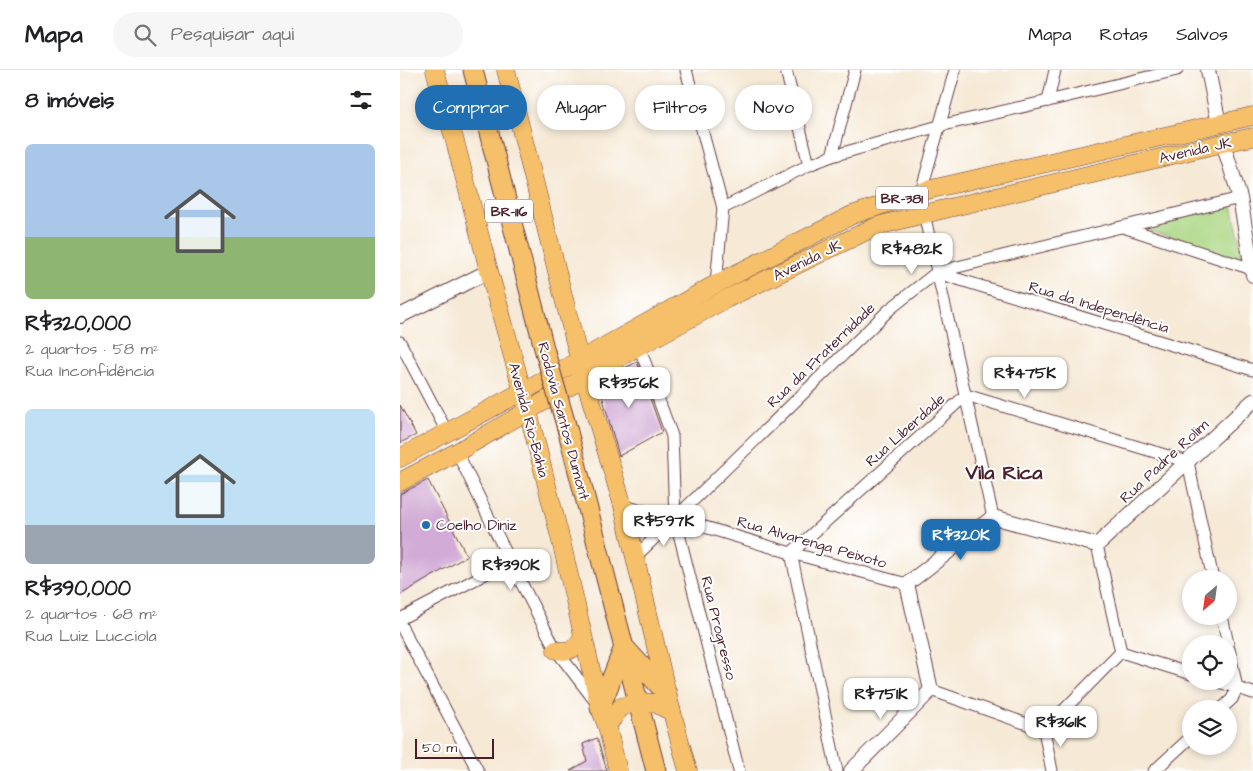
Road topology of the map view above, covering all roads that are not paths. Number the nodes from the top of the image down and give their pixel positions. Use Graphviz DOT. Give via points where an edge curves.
graph roads {
  1 [pos="435,70"];
  2 [pos="473,70"];
  3 [pos="506,70"];
  4 [pos="686,70"];
  5 [pos="786,70"];
  6 [pos="855,70"];
  7 [pos="955,70"];
  8 [pos="1055,70"];
  9 [pos="1176,70"];
  10 [pos="1208,70"];
  11 [pos="1048,102"];
  12 [pos="1253,116"];
  13 [pos="1219,124"];
  14 [pos="939,126"];
  15 [pos="1253,137"];
  16 [pos="1223,143"];
  17 [pos="832,156"];
  18 [pos="809,165"];
  19 [pos="922,192"];
  20 [pos="1240,198"];
  21 [pos="723,208"];
  22 [pos="924,214"];
  23 [pos="1124,227"];
  24 [pos="489,271"];
  25 [pos="937,272"];
  26 [pos="1252,272"];
  27 [pos="716,284"];
  28 [pos="400,316"];
  29 [pos="400,342"];
  30 [pos="639,346"];
  31 [pos="580,360"];
  32 [pos="1253,370"];
  33 [pos="585,378"];
  34 [pos="522,391"];
  35 [pos="966,395"];
  36 [pos="1253,401"];
  37 [pos="528,411"];
  38 [pos="447,432"];
  39 [pos="457,452"];
  40 [pos="400,458"];
  41 [pos="1188,462"];
  42 [pos="400,482"];
  43 [pos="623,506"];
  44 [pos="993,517"];
  45 [pos="675,518"];
  46 [pos="1097,545"];
  47 [pos="791,554"];
  48 [pos="635,557"];
  49 [pos="510,560"];
  50 [pos="1211,570"];
  51 [pos="907,584"];
  52 [pos="400,619"];
  53 [pos="400,624"];
  54 [pos="583,637"];
  55 [pos="624,647"];
  56 [pos="556,650"];
  57 [pos="1121,652"];
  58 [pos="1182,671"];
  59 [pos="1237,688"];
  60 [pos="932,690"];
  61 [pos="1253,693"];
  62 [pos="638,702"];
  63 [pos="670,703"];
  64 [pos="600,708"];
  65 [pos="607,726"];
  66 [pos="1044,730"];
  67 [pos="1182,745"];
  68 [pos="478,771"];
  69 [pos="618,771"];
  70 [pos="656,771"];
  71 [pos="688,771"];
  72 [pos="739,771"];
  73 [pos="837,771"];
  74 [pos="851,771"];
  75 [pos="1052,771"];
  76 [pos="1154,771"];
  1 -- 24 [label="main road, Avenida Rio-Bahia"];
  2 -- 55 [label="highway, Rodovia Santos Dumont / BR-116, bridge"];
  3 -- 31 [label="main road"];
  4 -- 21 [label="street"];
  5 -- 18 [label="street"];
  6 -- 17 [label="street"];
  7 -- 14 [label="street"];
  8 -- 11 [label="street"];
  9 -- 11 [label="street"];
  10 -- 13 [label="street"];
  11 -- 14 [label="street"];
  12 -- 13 [label="main road, Avenida JK / BR-381"];
  13 -- 19 [label="main road, Avenida JK / BR-381"];
  14 -- 17 [label="street"];
  14 -- 19 [label="street"];
  15 -- 16 [label="main road, Avenida JK / BR-381"];
  16 -- 20 [label="street"];
  16 -- 22 [label="main road, Avenida JK / BR-381"];
  17 -- 18 [label="street"];
  18 -- 21 [label="street"];
  19 -- 27 [label="main road, Avenida JK / BR-381" via="852,215"];
  20 -- 23 [label="street, Rua da Fraternidade"];
  20 -- 26 [label="street"];
  21 -- 27 [label="street"];
  22 -- 25 [label="street"];
  22 -- 30 [label="main road, Avenida JK / BR-381" via="877,226 726,299"];
  23 -- 25 [label="street, Rua da Fraternidade"];
  23 -- 26 [label="street"];
  24 -- 28 [label="street"];
  24 -- 34 [label="main road, Avenida Rio-Bahia"];
  25 -- 32 [label="street, Rua da Independência"];
  25 -- 35 [label="street"];
  25 -- 45 [label="street, Rua da Fraternidade" via="890,309"];
  27 -- 31 [label="main road, Avenida JK / BR-381"];
  29 -- 38 [label="street"];
  30 -- 33 [label="main road, Avenida JK / BR-381"];
  30 -- 45 [label="street, Rua Progresso" via="672,436"];
  31 -- 33 [label="main road"];
  31 -- 34 [label="main road, Avenida JK / BR-381"];
  33 -- 37 [label="main road, Avenida JK / BR-381"];
  33 -- 43 [label="main road"];
  34 -- 37 [label="main road, Avenida Rio-Bahia"];
  34 -- 38 [label="main road, Avenida JK"];
  35 -- 41 [label="street, Rua Liberdade"];
  35 -- 44 [label="street"];
  35 -- 47 [label="street, Rua Liberdade"];
  36 -- 41 [label="street, Rua Padre Rolim"];
  37 -- 39 [label="main road, Avenida JK"];
  37 -- 54 [label="main road, Avenida Rio-Bahia"];
  38 -- 40 [label="main road, Avenida JK"];
  39 -- 42 [label="main road, Avenida JK"];
  39 -- 49 [label="street"];
  41 -- 46 [label="street, Rua Padre Rolim"];
  41 -- 50 [label="street"];
  43 -- 45 [label="street, Rua Alvarenga Peixoto"];
  43 -- 48 [label="main road"];
  44 -- 46 [label="street"];
  44 -- 51 [label="street"];
  45 -- 47 [label="street, Rua Alvarenga Peixoto"];
  45 -- 48 [label="street, Rua da Fraternidade"];
  45 -- 72 [label="street, Rua Progresso"];
  46 -- 57 [label="street"];
  47 -- 51 [label="street, Rua Alvarenga Peixoto"];
  47 -- 73 [label="street"];
  48 -- 63 [label="main road"];
  49 -- 52 [label="street"];
  49 -- 56 [label="street"];
  51 -- 60 [label="street"];
  53 -- 68 [label="street"];
  54 -- 56 [label="main road" via="573,649"];
  54 -- 64 [label="main road, Avenida Rio-Bahia"];
  55 -- 62 [label="highway, Rodovia Santos Dumont / BR-116"];
  55 -- 63 [label="highway"];
  55 -- 64 [label="highway"];
  56 -- 64 [label="street"];
  57 -- 58 [label="street"];
  57 -- 66 [label="street"];
  59 -- 61 [label="street"];
  60 -- 66 [label="street"];
  60 -- 74 [label="street"];
  62 -- 63 [label="main road"];
  62 -- 65 [label="main road" via="621,707"];
  62 -- 70 [label="highway, Rodovia Santos Dumont / BR-116"];
  63 -- 71 [label="main road"];
  64 -- 65 [label="main road, Avenida Rio-Bahia"];
  65 -- 69 [label="main road, Avenida Rio-Bahia"];
  66 -- 75 [label="street"];
  67 -- 76 [label="street"];
}
